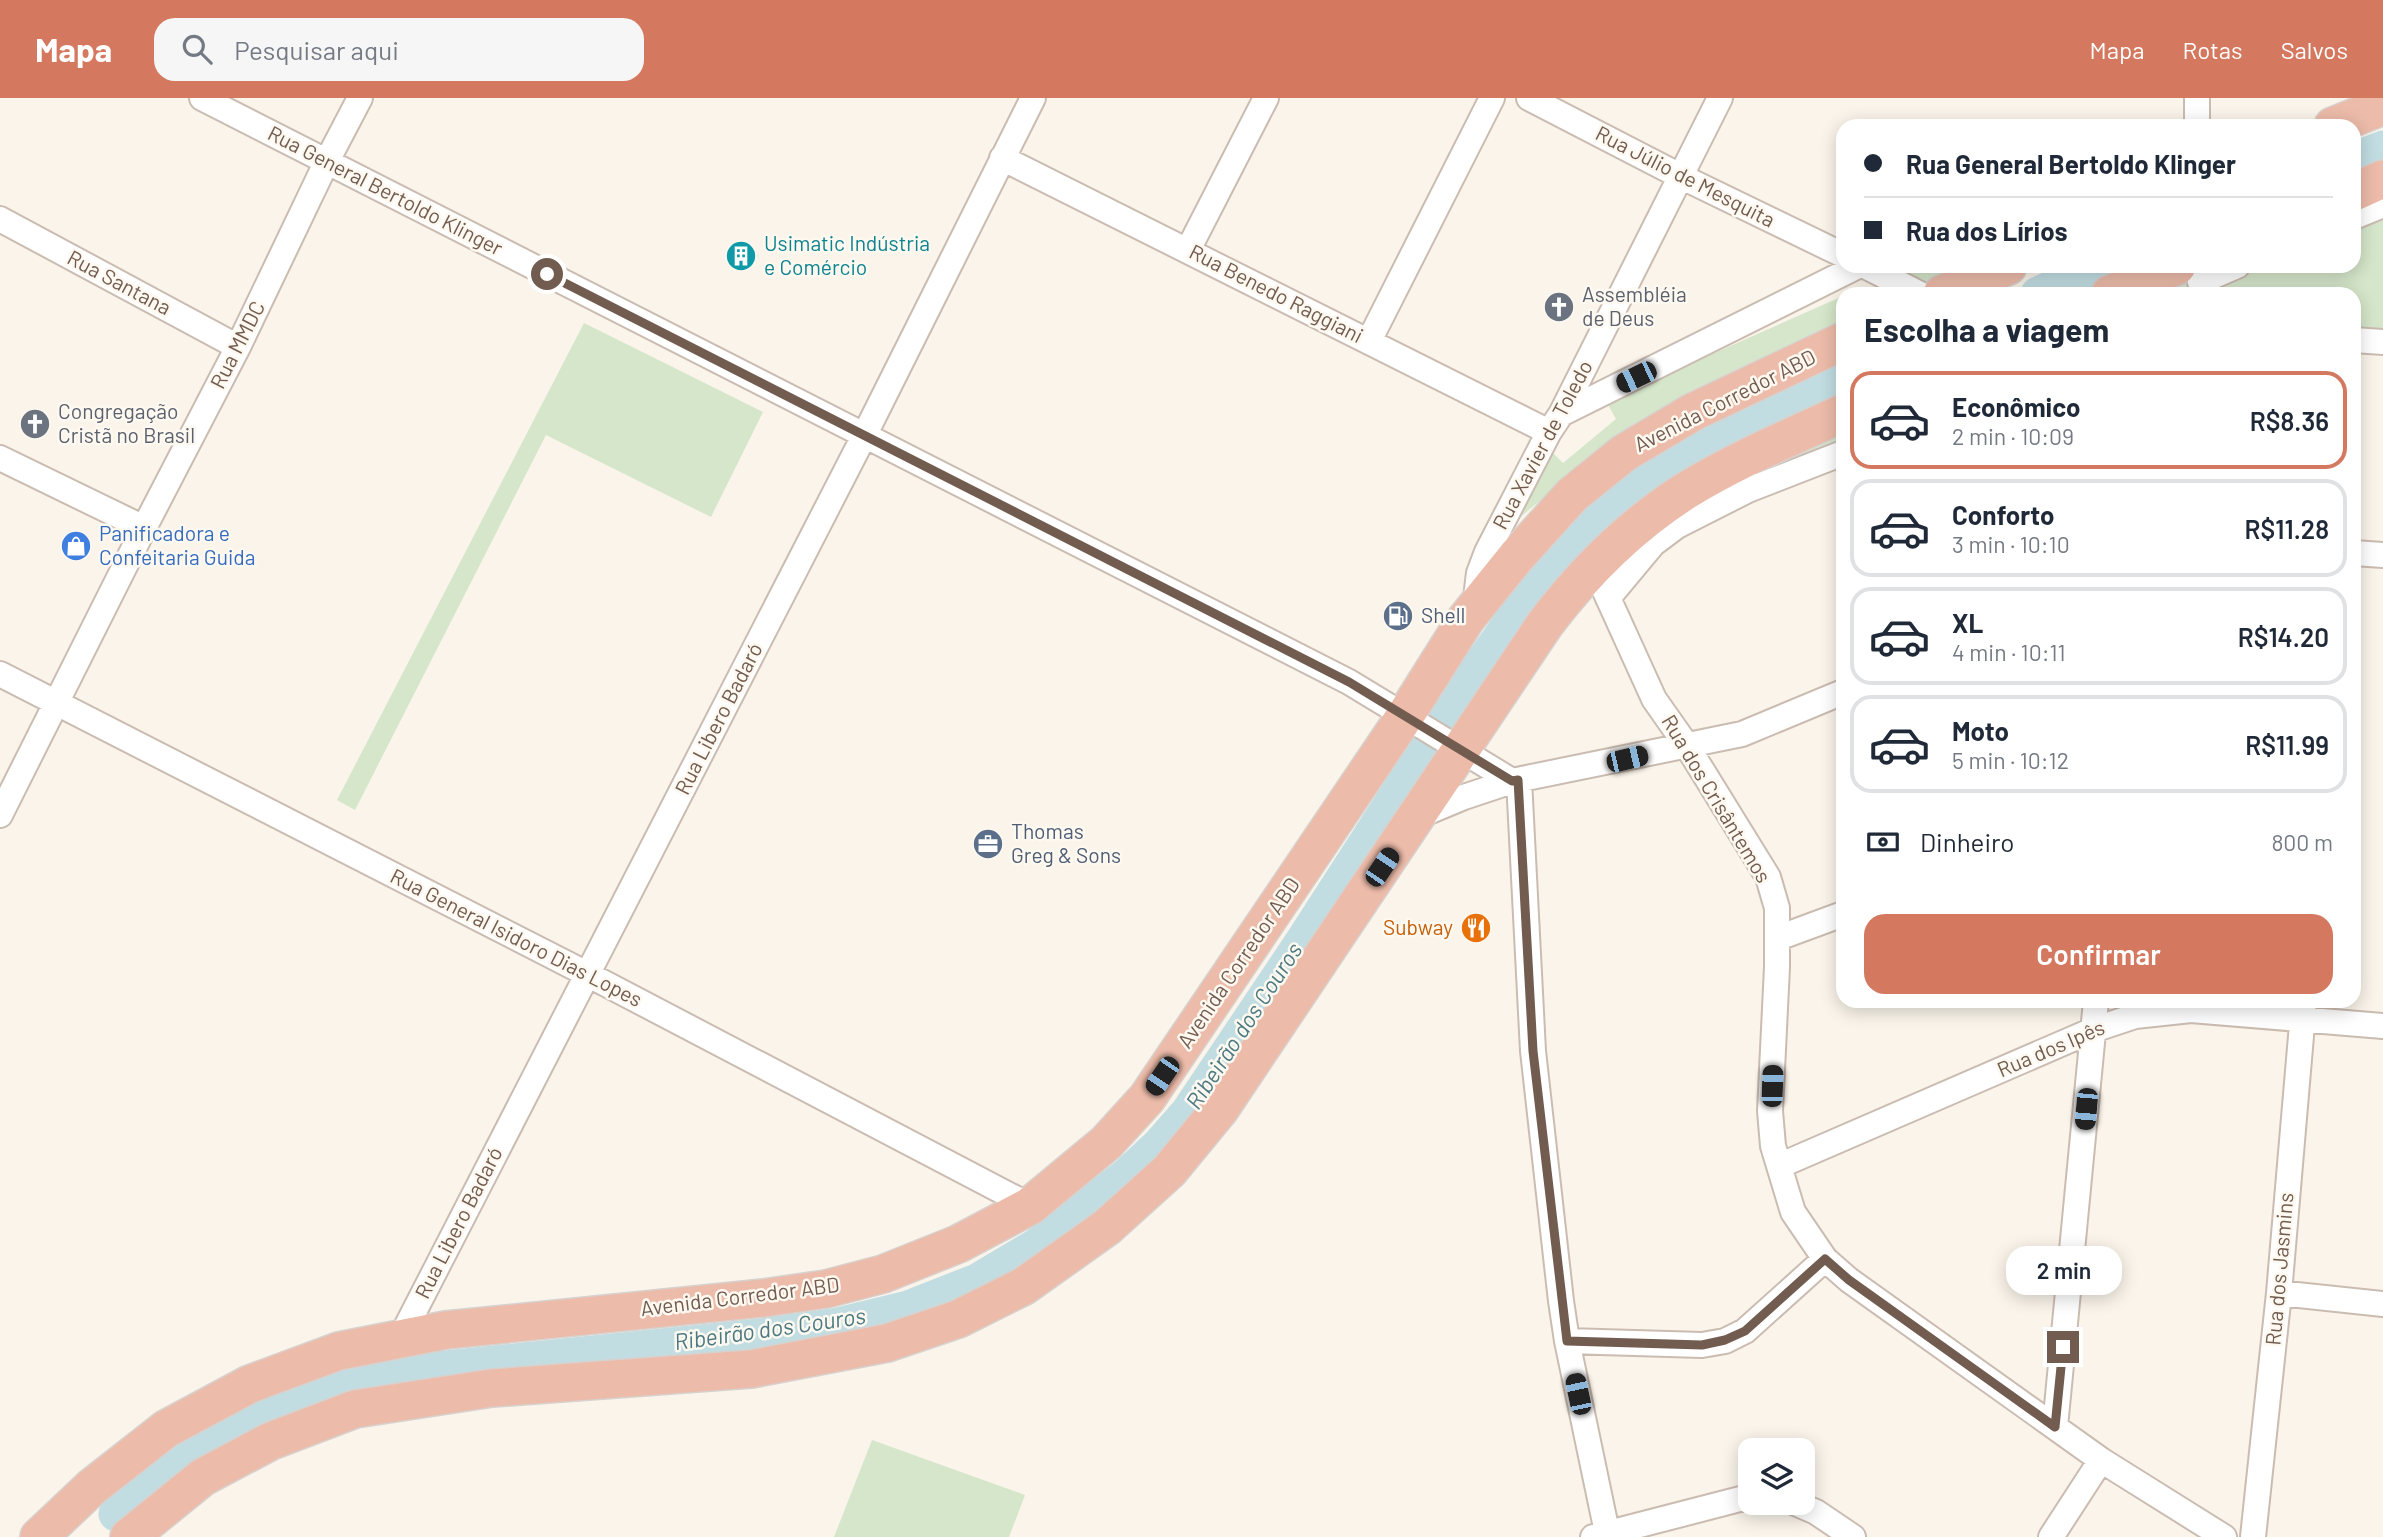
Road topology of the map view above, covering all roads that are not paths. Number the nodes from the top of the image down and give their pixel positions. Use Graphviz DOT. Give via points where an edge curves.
graph roads {
  1 [pos="202,98"];
  2 [pos="360,98"];
  3 [pos="1032,98"];
  4 [pos="1266,98"];
  5 [pos="1492,98"];
  6 [pos="1529,98"];
  7 [pos="1720,98"];
  8 [pos="2197,98"];
  9 [pos="2383,107"];
  10 [pos="2197,119"];
  11 [pos="2351,119"];
  12 [pos="1002,158"];
  13 [pos="327,161"];
  14 [pos="1680,176"];
  15 [pos="2383,179"];
  16 [pos="2361,189"];
  17 [pos="2383,205"];
  18 [pos="2361,214"];
  19 [pos="0,219"];
  20 [pos="1188,250"];
  21 [pos="1836,252"];
  22 [pos="1844,273"];
  23 [pos="1879,273"];
  24 [pos="1992,273"];
  25 [pos="2195,277"];
  26 [pos="1906,287"];
  27 [pos="1958,287"];
  28 [pos="2145,287"];
  29 [pos="2361,340"];
  30 [pos="1369,341"];
  31 [pos="2383,342"];
  32 [pos="1836,344"];
  33 [pos="238,347"];
  34 [pos="1836,417"];
  35 [pos="1555,423"];
  36 [pos="864,436"];
  37 [pos="1836,455"];
  38 [pos="0,458"];
  39 [pos="1743,476"];
  40 [pos="144,528"];
  41 [pos="2361,553"];
  42 [pos="2383,555"];
  43 [pos="1601,582"];
  44 [pos="1475,608"];
  45 [pos="0,674"];
  46 [pos="1836,695"];
  47 [pos="56,702"];
  48 [pos="1411,719"];
  49 [pos="1455,746"];
  50 [pos="1687,746"];
  51 [pos="1515,780"];
  52 [pos="0,815"];
  53 [pos="1415,817"];
  54 [pos="1836,917"];
  55 [pos="1778,938"];
  56 [pos="587,974"];
  57 [pos="2095,1008"];
  58 [pos="2303,1010"];
  59 [pos="2383,1026"];
  60 [pos="2093,1030"];
  61 [pos="1779,1166"];
  62 [pos="1030,1206"];
  63 [pos="1825,1259"];
  64 [pos="2278,1293"];
  65 [pos="2383,1304"];
  66 [pos="401,1337"];
  67 [pos="1567,1341"];
  68 [pos="2055,1427"];
  69 [pos="2101,1460"];
  70 [pos="1738,1500"];
  71 [pos="1815,1512"];
  72 [pos="1603,1536"];
  73 [pos="39,1537"];
  74 [pos="129,1537"];
  75 [pos="1853,1537"];
  76 [pos="2051,1537"];
  77 [pos="2224,1537"];
  78 [pos="2253,1537"];
  1 -- 13 [label="street, Rua General Bertoldo Klinger"];
  2 -- 13 [label="street, Rua MMDC"];
  3 -- 12 [label="street, Rua Libero Badaró"];
  4 -- 20 [label="street"];
  5 -- 30 [label="street"];
  6 -- 14 [label="street, Rua Júlio de Mesquita"];
  7 -- 14 [label="street, Rua Xavier de Toledo"];
  8 -- 10 [label="street"];
  9 -- 11 [label="highway"];
  12 -- 20 [label="street, Rua Benedo Raggiani"];
  12 -- 36 [label="street, Rua Libero Badaró"];
  13 -- 33 [label="street, Rua MMDC"];
  13 -- 36 [label="street, Rua General Bertoldo Klinger"];
  14 -- 21 [label="street, Rua Júlio de Mesquita"];
  14 -- 35 [label="street, Rua Xavier de Toledo"];
  15 -- 16 [label="highway"];
  17 -- 18 [label="street"];
  19 -- 33 [label="street, Rua Santana"];
  20 -- 30 [label="street, Rua Benedo Raggiani"];
  22 -- 35 [label="street"];
  23 -- 26 [label="street"];
  24 -- 27 [label="highway"];
  25 -- 28 [label="highway"];
  29 -- 31 [label="street"];
  30 -- 35 [label="street, Rua Benedo Raggiani"];
  32 -- 44 [label="highway, Avenida Corredor ABD" via="1693,412 1624,453 1572,495"];
  33 -- 40 [label="street, Rua MMDC"];
  34 -- 39 [label="highway"];
  35 -- 44 [label="street, Rua Xavier de Toledo" via="1487,552"];
  36 -- 48 [label="street, Rua General Bertoldo Klinger" via="1349,682"];
  36 -- 56 [label="street, Rua Libero Badaró"];
  37 -- 39 [label="street"];
  38 -- 40 [label="street"];
  39 -- 43 [label="highway" via="1683,493 1640,525"];
  40 -- 47 [label="street, Rua MMDC"];
  41 -- 42 [label="street"];
  43 -- 49 [label="highway" via="1567,595"];
  43 -- 50 [label="street, Rua dos Crisântemos" via="1654,699"];
  44 -- 48 [label="highway, Avenida Corredor ABD"];
  45 -- 47 [label="street, Rua General Isidoro Dias Lopes"];
  46 -- 50 [label="street" via="1742,734"];
  47 -- 52 [label="street, Rua MMDC"];
  47 -- 56 [label="street, Rua General Isidoro Dias Lopes"];
  48 -- 49 [label="street, Rua General Bertoldo Klinger"];
  48 -- 62 [label="highway, Avenida Corredor ABD" via="1147,1098 1106,1143"];
  49 -- 51 [label="street, Rua General Bertoldo Klinger"];
  49 -- 53 [label="highway"];
  50 -- 51 [label="street"];
  50 -- 55 [label="street, Rua dos Crisântemos" via="1768,877 1777,908"];
  51 -- 53 [label="street"];
  51 -- 67 [label="street" via="1533,1051"];
  53 -- 74 [label="highway" via="1220,1109 1168,1171 1107,1227 1024,1286 958,1319 887,1343 751,1369 492,1388 355,1409 271,1441 203,1477"];
  54 -- 55 [label="street"];
  55 -- 61 [label="street, Rua dos Crisântemos" via="1770,1111"];
  56 -- 62 [label="street, Rua General Isidoro Dias Lopes"];
  56 -- 66 [label="street, Rua Libero Badaró"];
  57 -- 60 [label="street"];
  58 -- 59 [label="street, Rua dos Ipês"];
  58 -- 60 [label="street, Rua dos Ipês" via="2164,1012"];
  58 -- 64 [label="street, Rua dos Jasmins"];
  60 -- 61 [label="street, Rua dos Ipês"];
  60 -- 68 [label="street"];
  61 -- 63 [label="street, Rua dos Crisântemos" via="1793,1212"];
  62 -- 66 [label="highway, Avenida Corredor ABD" via="958,1244 883,1274 826,1289"];
  63 -- 67 [label="street" via="1745,1331 1725,1340 1702,1345"];
  63 -- 68 [label="street, Rua dos Crisântemos"];
  64 -- 65 [label="street"];
  64 -- 78 [label="street, Rua dos Jasmins"];
  66 -- 73 [label="highway, Avenida Corredor ABD" via="338,1351 250,1384 166,1429 92,1487"];
  67 -- 72 [label="street"];
  68 -- 69 [label="street, Rua dos Crisântemos"];
  69 -- 76 [label="street"];
  69 -- 77 [label="street, Rua dos Crisântemos"];
  70 -- 72 [label="street"];
  71 -- 75 [label="street"];
}
